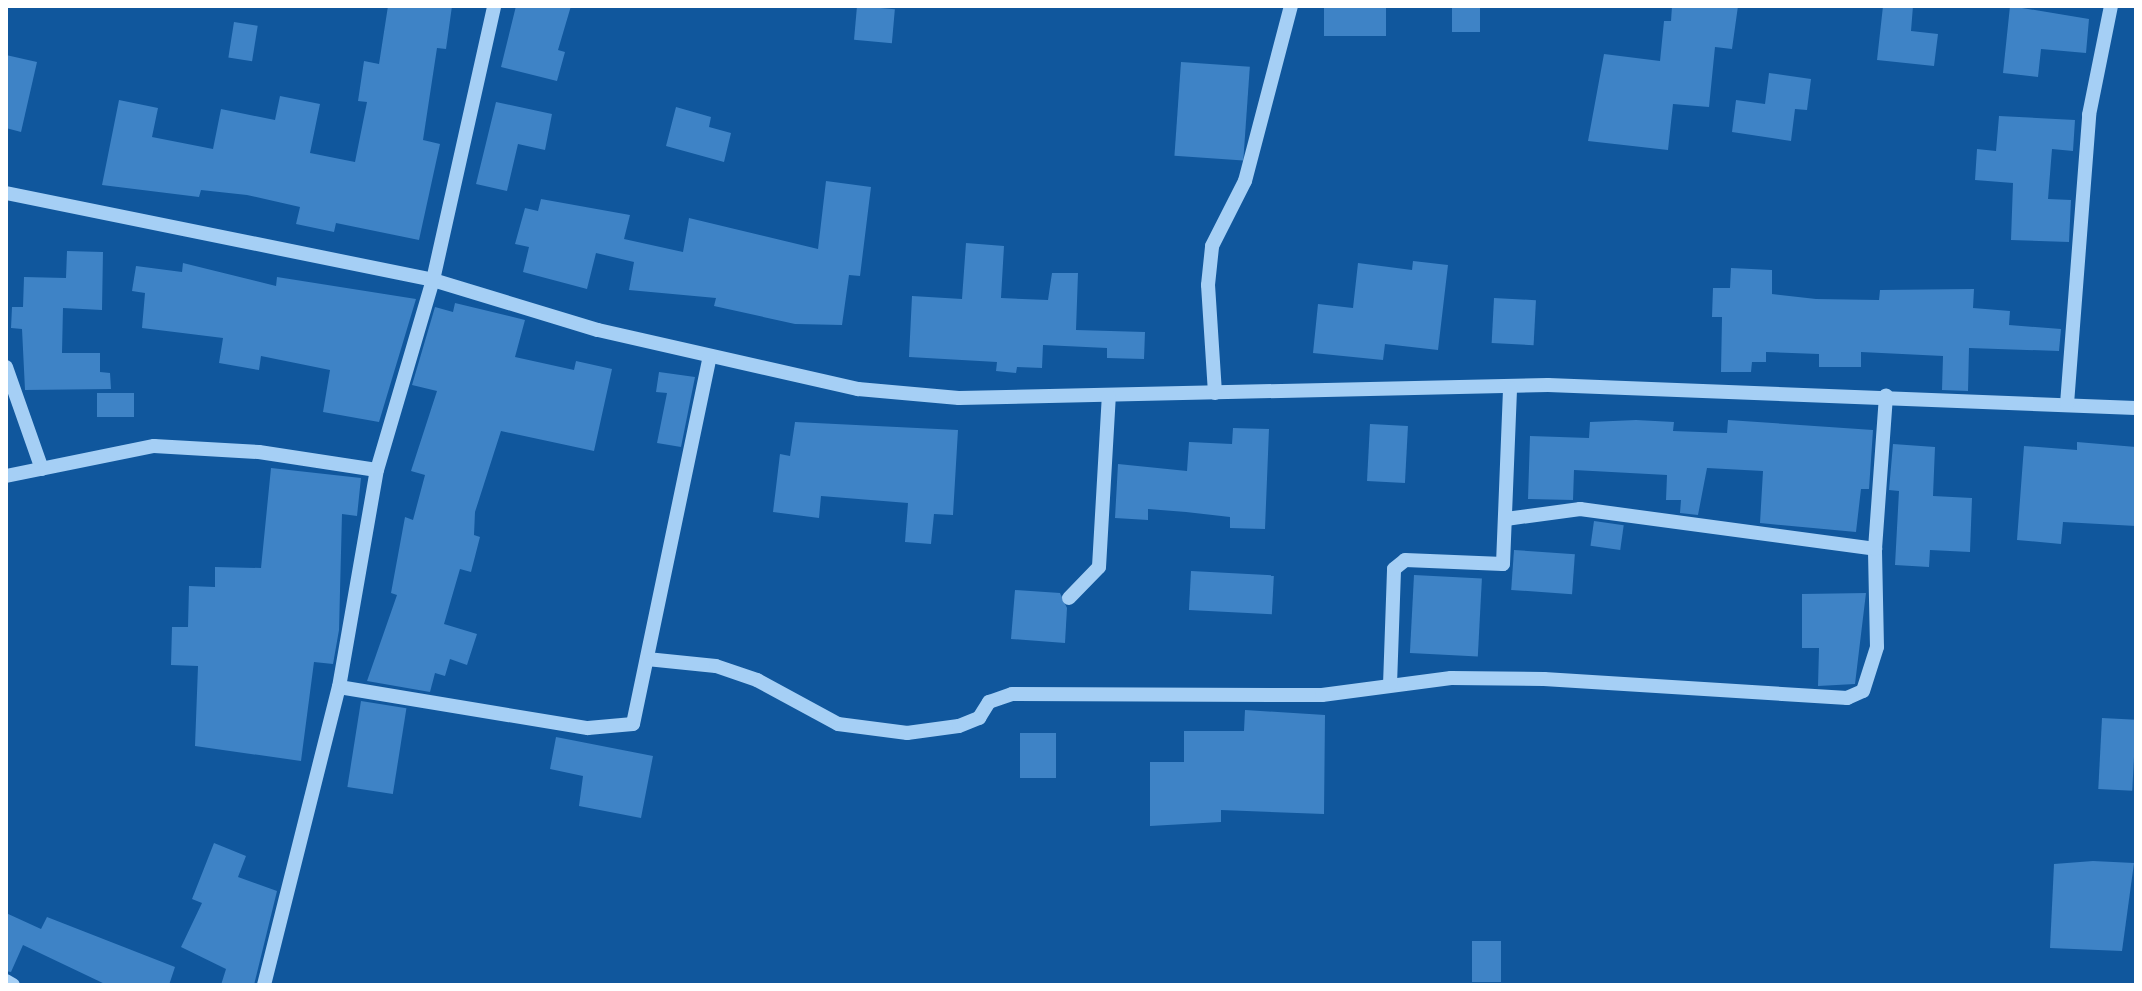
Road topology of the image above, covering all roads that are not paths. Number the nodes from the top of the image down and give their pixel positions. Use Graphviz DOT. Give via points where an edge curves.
graph roads {
  1 [pos="494,6"];
  2 [pos="1291,6"];
  3 [pos="2111,6"];
  4 [pos="6,193"];
  5 [pos="433,280"];
  6 [pos="710,356"];
  7 [pos="6,367"];
  8 [pos="1510,388"];
  9 [pos="1215,393"];
  10 [pos="1886,395"];
  11 [pos="1109,396"];
  12 [pos="2067,404"];
  13 [pos="2136,408"];
  14 [pos="42,469"];
  15 [pos="377,470"];
  16 [pos="6,476"];
  17 [pos="1506,519"];
  18 [pos="1875,549"];
  19 [pos="1069,598"];
  20 [pos="647,659"];
  21 [pos="1390,685"];
  22 [pos="339,687"];
  23 [pos="6,981"];
  24 [pos="13,985"];
  25 [pos="264,985"];
  1 -- 5 [label="street"];
  2 -- 9 [label="street" via="1245,181 1212,246 1208,285"];
  3 -- 12 [label="street" via="2089,115"];
  4 -- 5 [label="street"];
  5 -- 6 [label="street" via="598,330"];
  5 -- 15 [label="street"];
  6 -- 11 [label="street" via="858,389 959,398"];
  6 -- 20 [label="street"];
  7 -- 14 [label="street"];
  8 -- 9 [label="street" via="1294,386"];
  8 -- 10 [label="street"];
  8 -- 17 [label="street"];
  9 -- 11 [label="street"];
  10 -- 12 [label="street"];
  10 -- 18 [label="street"];
  11 -- 19 [label="street" via="1099,567"];
  12 -- 13 [label="street"];
  14 -- 15 [label="street" via="154,446 259,452"];
  14 -- 16 [label="street"];
  15 -- 22 [label="street"];
  17 -- 18 [label="street" via="1580,509"];
  17 -- 21 [label="street" via="1503,564 1405,560 1394,569"];
  18 -- 21 [label="street" via="1873,674 1863,691 1847,698 1544,679"];
  20 -- 21 [label="street" via="716,666 757,680 838,724 907,733 959,726 979,718 989,702 1012,694 1322,695"];
  20 -- 22 [label="street" via="637,716 624,730"];
  22 -- 25 [label="street"];
  23 -- 24 [label="street"];
}
